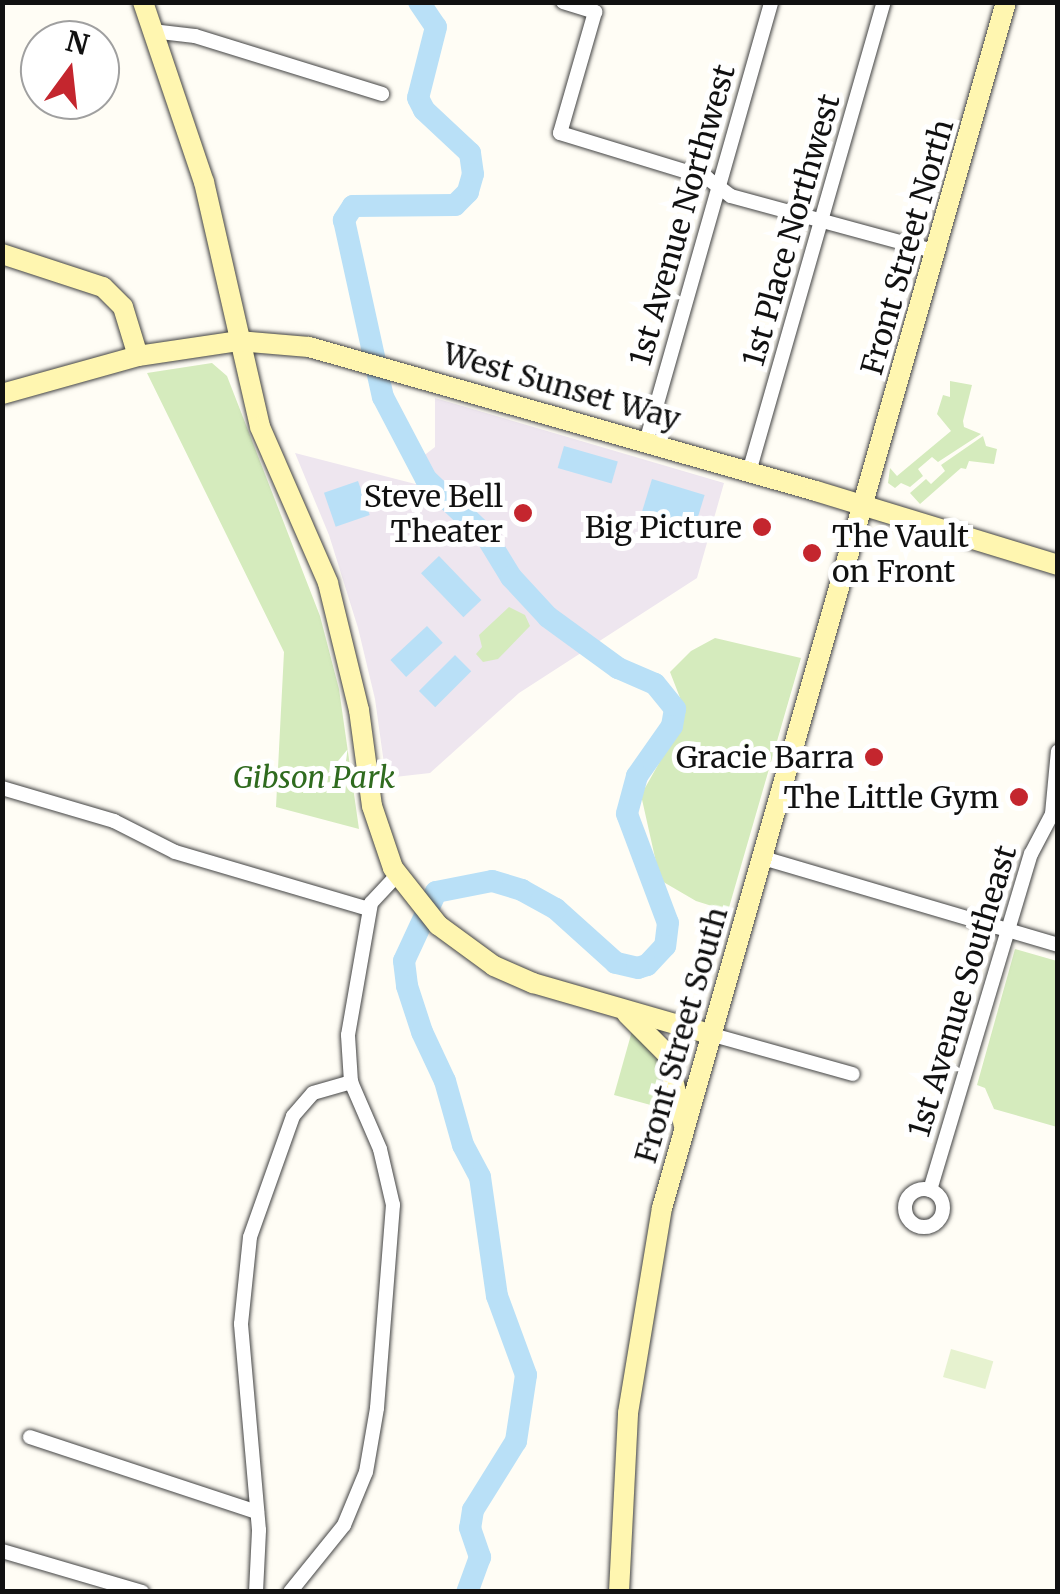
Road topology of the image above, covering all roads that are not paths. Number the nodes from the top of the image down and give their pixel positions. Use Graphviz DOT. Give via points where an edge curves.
graph roads {
  1 [pos="143,2"];
  2 [pos="563,2"];
  3 [pos="771,2"];
  4 [pos="884,2"];
  5 [pos="1006,2"];
  6 [pos="152,31"];
  7 [pos="382,94"];
  8 [pos="720,187"];
  9 [pos="823,222"];
  10 [pos="937,252"];
  11 [pos="2,254"];
  12 [pos="238,341"];
  13 [pos="138,356"];
  14 [pos="2,394"];
  15 [pos="646,442"];
  16 [pos="749,472"];
  17 [pos="865,507"];
  18 [pos="1058,566"];
  19 [pos="1058,752"];
  20 [pos="2,788"];
  21 [pos="764,858"];
  22 [pos="397,874"];
  23 [pos="369,909"];
  24 [pos="1008,930"];
  25 [pos="1058,945"];
  26 [pos="618,1007"];
  27 [pos="713,1035"];
  28 [pos="854,1074"];
  29 [pos="351,1082"];
  30 [pos="685,1130"];
  31 [pos="930,1190"];
  32 [pos="30,1437"];
  33 [pos="256,1512"];
  34 [pos="2,1551"];
  35 [pos="142,1592"];
  36 [pos="256,1592"];
  37 [pos="290,1592"];
  38 [pos="619,1592"];
  1 -- 6 [label="street"];
  2 -- 8 [label="street" via="594,12 560,133"];
  3 -- 8 [label="street, 1st Avenue Northwest"];
  4 -- 9 [label="street, 1st Place Northwest"];
  5 -- 10 [label="street, Front Street North"];
  6 -- 7 [label="street" via="194,36"];
  6 -- 12 [label="street" via="204,182"];
  8 -- 9 [label="street"];
  8 -- 15 [label="street, 1st Avenue Northwest"];
  9 -- 10 [label="street"];
  9 -- 16 [label="street, 1st Place Northwest"];
  10 -- 17 [label="street, Front Street North"];
  11 -- 13 [label="street" via="103,287 123,307"];
  12 -- 13 [label="street, West Sunset Way"];
  12 -- 15 [label="street, West Sunset Way" via="309,346"];
  12 -- 22 [label="street" via="260,427 328,583 359,710 372,806"];
  13 -- 14 [label="street, West Sunset Way"];
  15 -- 16 [label="street, West Sunset Way"];
  16 -- 17 [label="street, West Sunset Way"];
  17 -- 18 [label="street, West Sunset Way"];
  17 -- 21 [label="street, Front Street South"];
  19 -- 24 [label="street, 1st Avenue Southeast" via="1052,814 1034,847"];
  20 -- 23 [label="street" via="114,820 175,852"];
  21 -- 24 [label="street"];
  21 -- 27 [label="street, Front Street South"];
  22 -- 23 [label="street" via="376,892"];
  22 -- 26 [label="street" via="466,949 526,980"];
  23 -- 29 [label="street" via="348,1035"];
  24 -- 25 [label="street"];
  24 -- 31 [label="street, 1st Avenue Southeast"];
  26 -- 27 [label="street"];
  26 -- 30 [label="street" via="667,1054"];
  27 -- 28 [label="street"];
  27 -- 30 [label="street, Front Street South"];
  29 -- 33 [label="street" via="302,1102 281,1142 250,1236 241,1340"];
  29 -- 37 [label="street" via="380,1149 394,1204 385,1350 372,1446 356,1499 325,1554"];
  30 -- 38 [label="street, Front Street South" via="637,1340"];
  32 -- 33 [label="street"];
  33 -- 36 [label="street"];
  34 -- 35 [label="street"];
}
